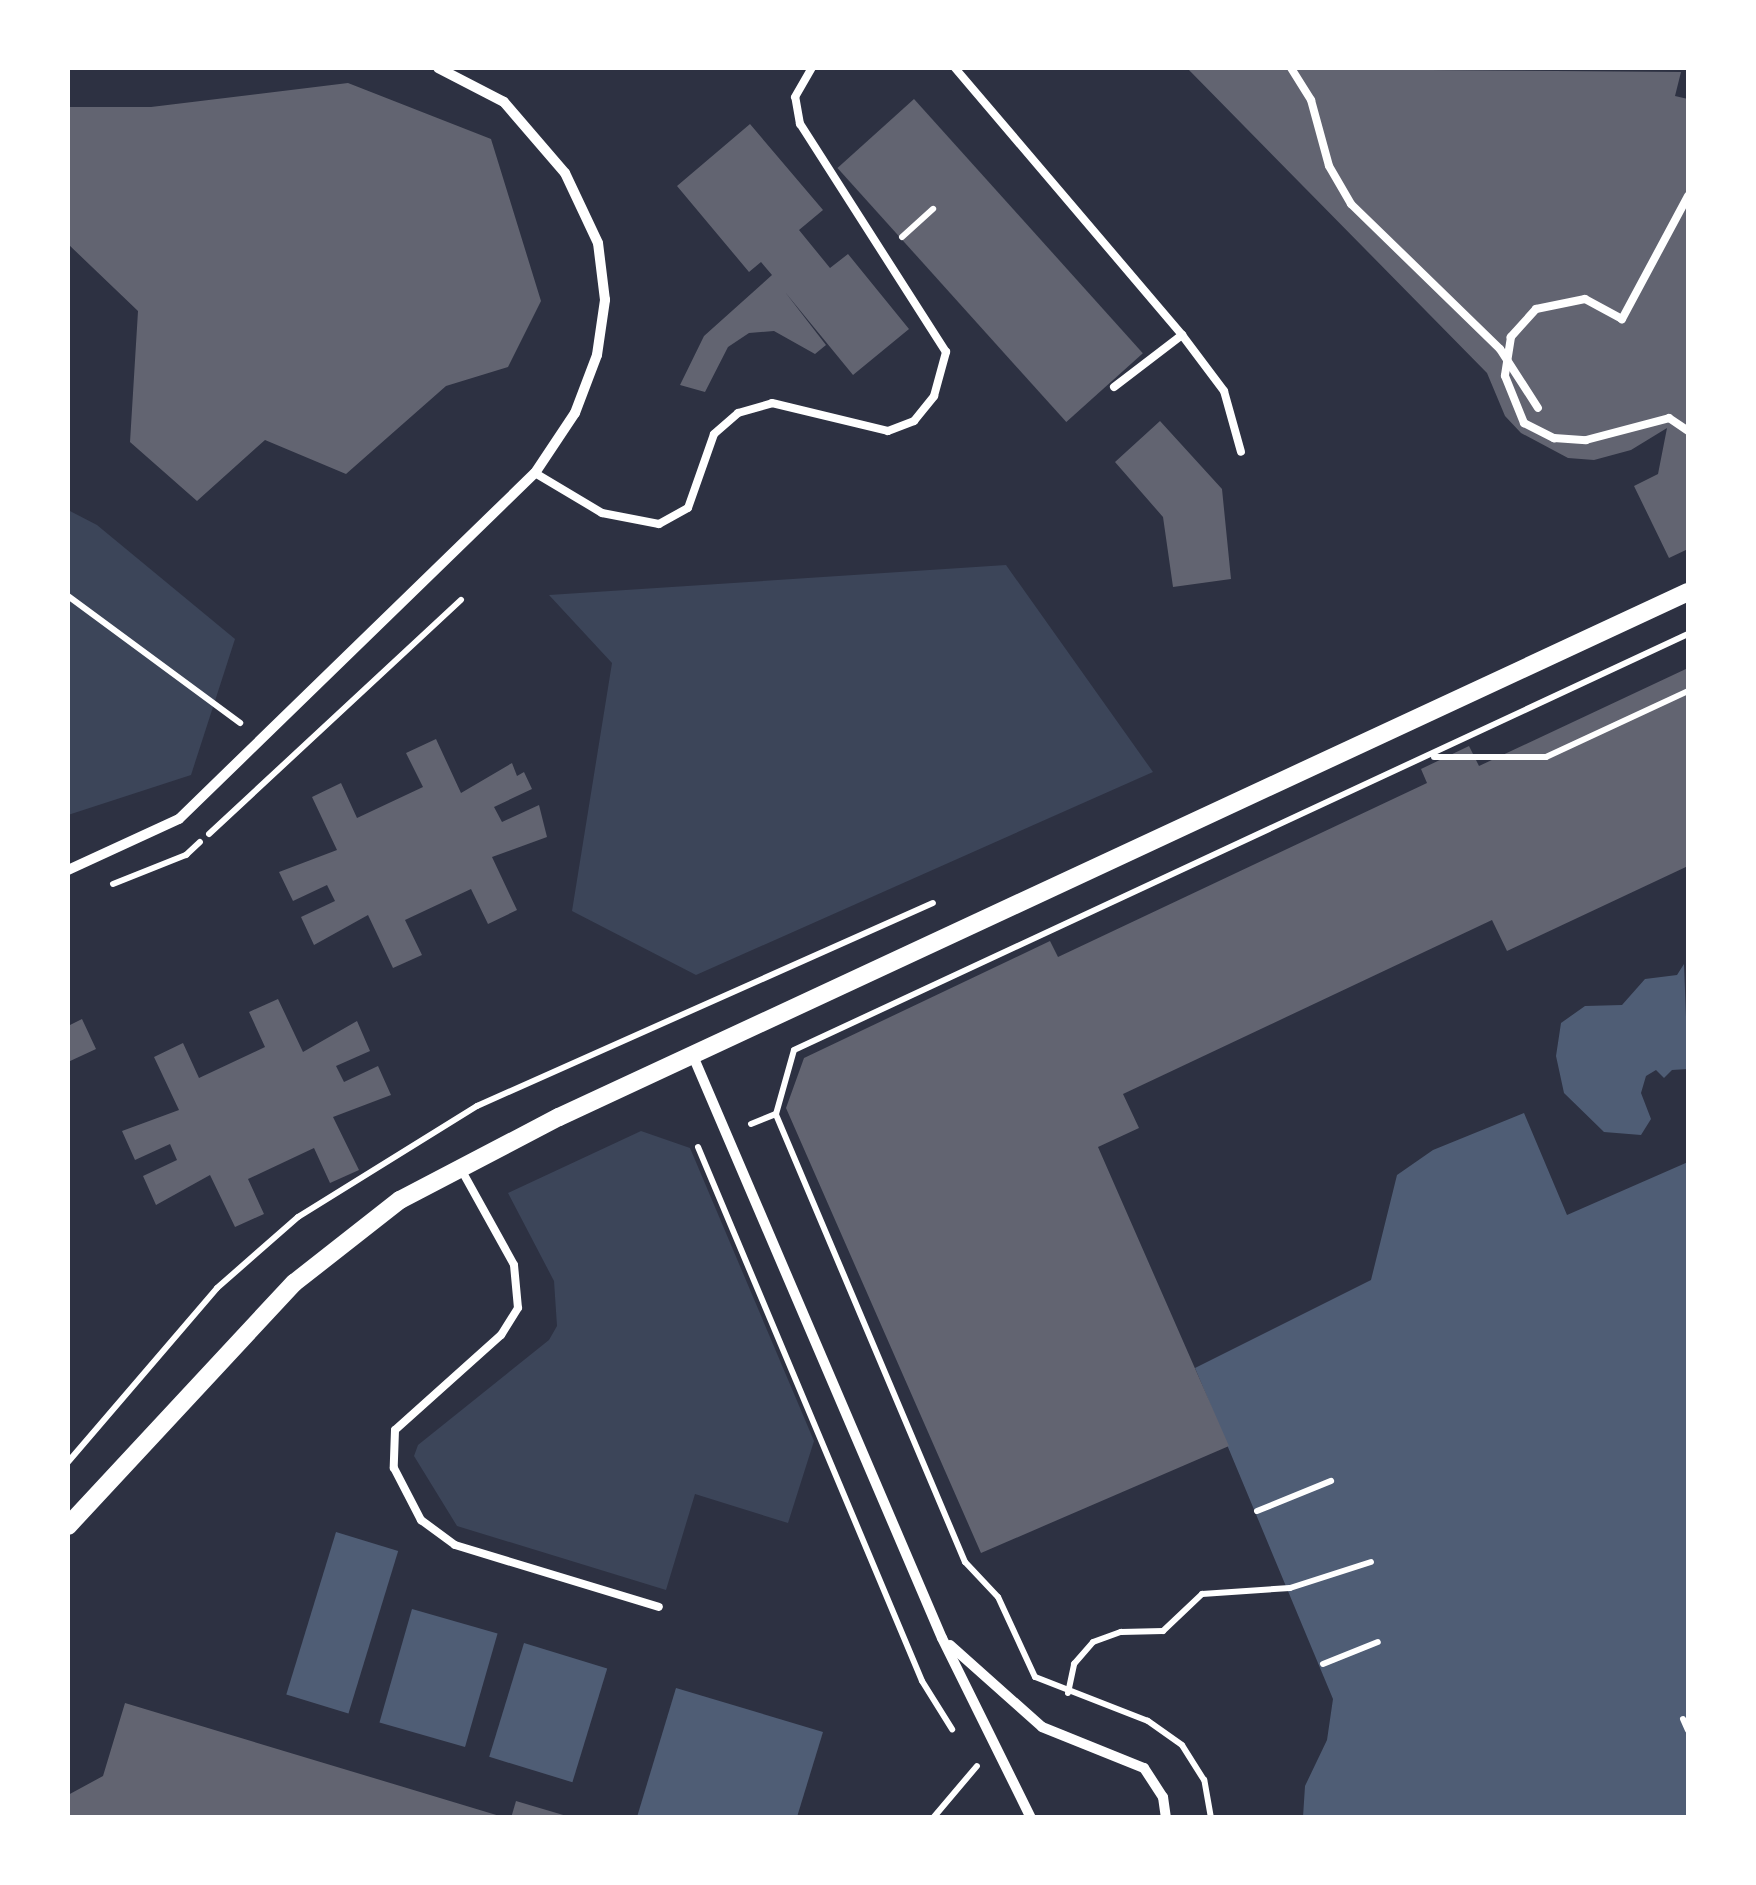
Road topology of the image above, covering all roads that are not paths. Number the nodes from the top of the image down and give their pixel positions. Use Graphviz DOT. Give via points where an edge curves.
graph roads {
  1 [pos="438,68"];
  2 [pos="812,68"];
  3 [pos="955,68"];
  4 [pos="1290,68"];
  5 [pos="1688,196"];
  6 [pos="1182,335"];
  7 [pos="1114,387"];
  8 [pos="1538,408"];
  9 [pos="1688,431"];
  10 [pos="1241,452"];
  11 [pos="535,472"];
  12 [pos="1688,592"];
  13 [pos="68,870"];
  14 [pos="693,1056"];
  15 [pos="460,1167"];
  16 [pos="68,1526"];
  17 [pos="659,1606"];
  18 [pos="942,1638"];
  19 [pos="1031,1818"];
  20 [pos="1166,1818"];
  1 -- 11 [label="street" via="504,102 566,173 598,243 605,300 597,356 575,412"];
  2 -- 11 [label="lane" via="796,97 800,124 946,352 934,396 914,421 888,431 772,404 738,413 714,434 688,508 659,524 602,513"];
  3 -- 6 [label="lane"];
  4 -- 8 [label="lane" via="1311,100 1329,166 1351,204 1477,324"];
  5 -- 9 [label="lane" via="1622,319 1584,299 1536,308 1511,337 1506,376 1524,423 1554,438 1586,440 1668,418"];
  6 -- 7 [label="lane"];
  6 -- 10 [label="lane" via="1224,391"];
  11 -- 13 [label="street" via="179,819"];
  12 -- 14 [label="street"];
  14 -- 15 [label="street"];
  14 -- 18 [label="street"];
  15 -- 16 [label="street" via="362,1226 294,1283"];
  15 -- 17 [label="lane" via="514,1265 518,1308 501,1334 395,1430 394,1468 420,1520 455,1545"];
  18 -- 19 [label="street"];
  18 -- 20 [label="street" via="1042,1727 1144,1768 1163,1797"];
}
